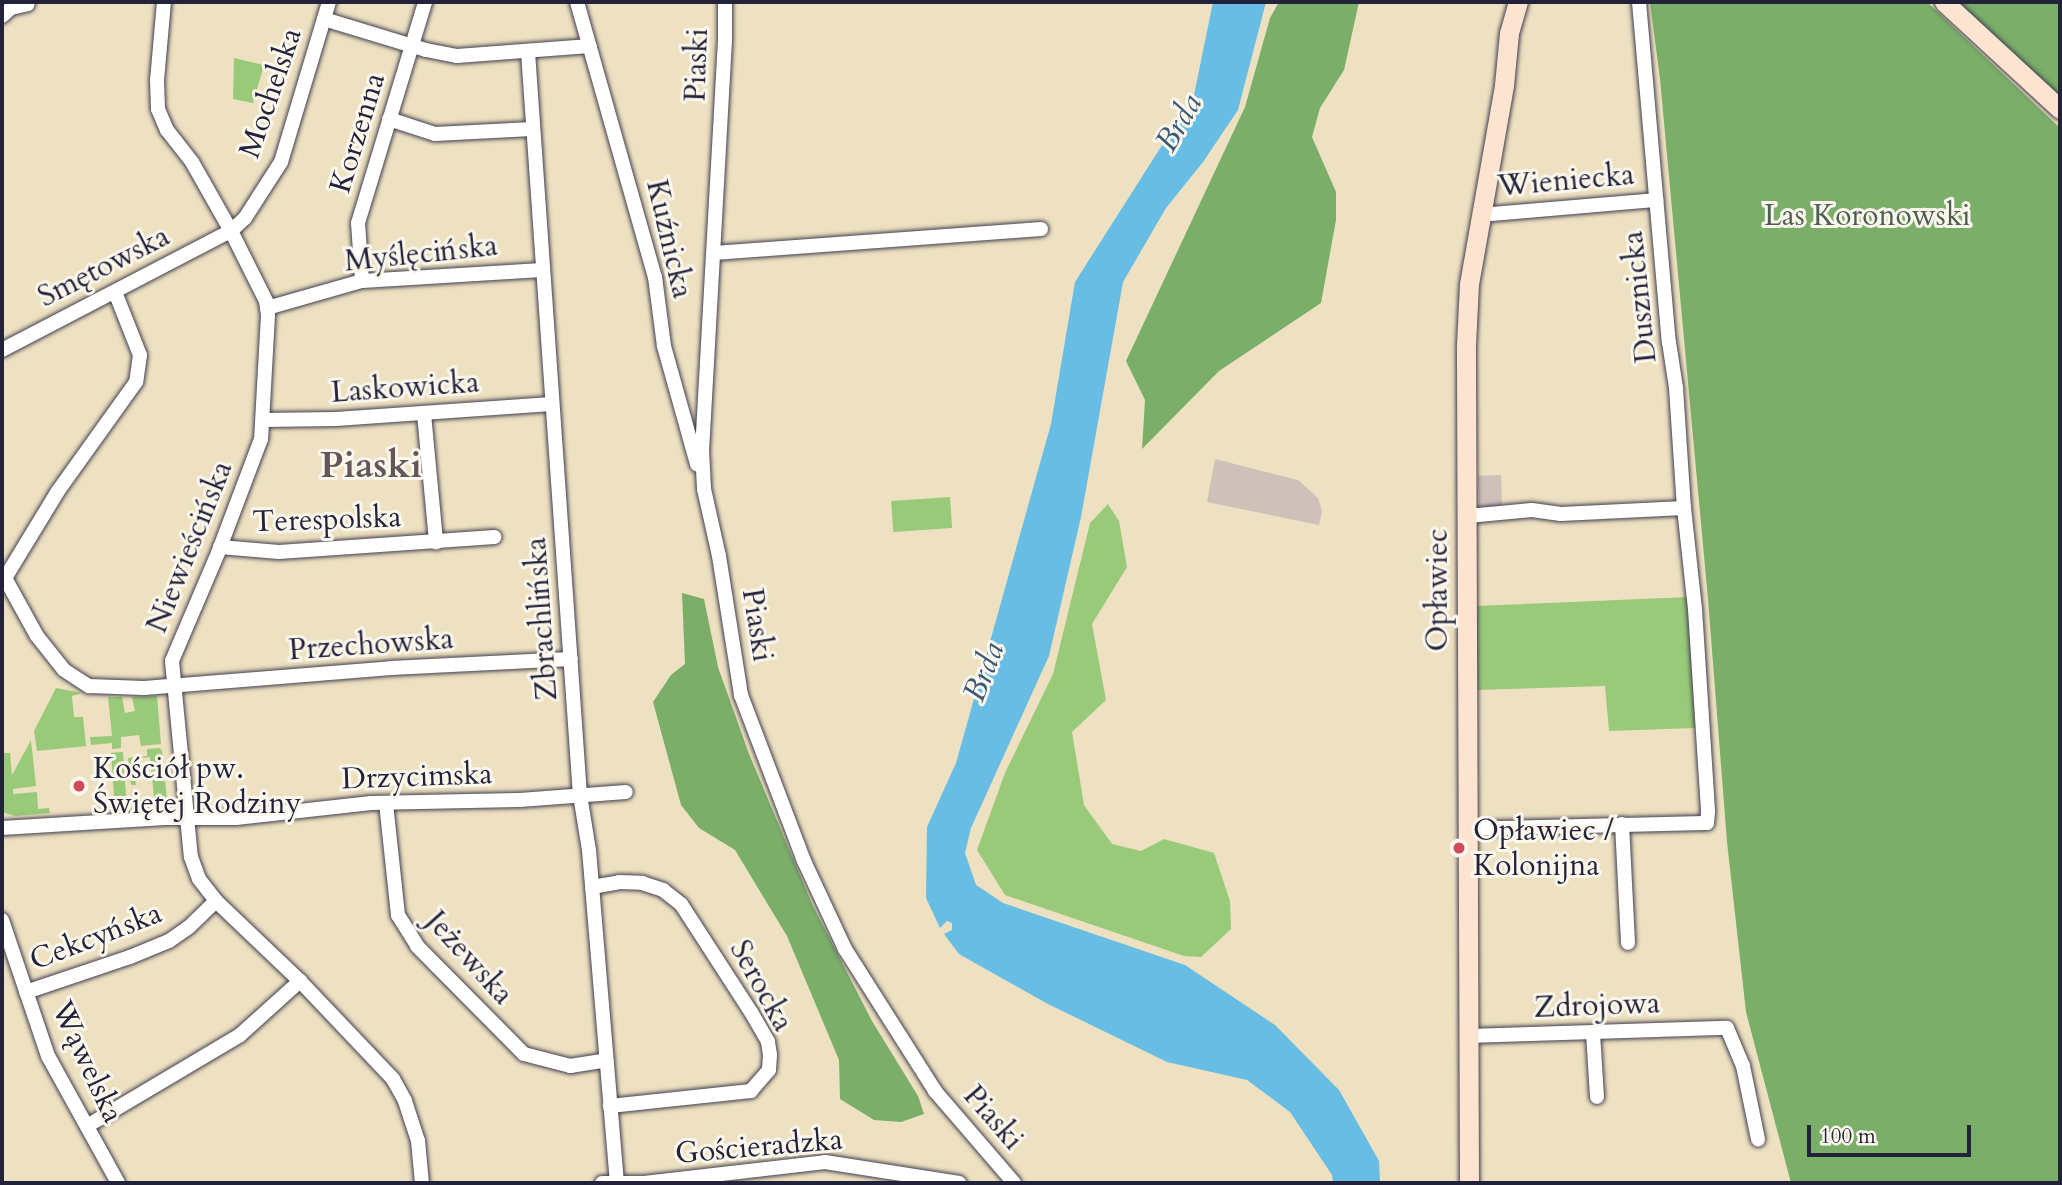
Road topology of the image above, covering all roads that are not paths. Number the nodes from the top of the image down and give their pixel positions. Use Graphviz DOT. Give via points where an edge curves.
graph roads {
  1 [pos="164,2"];
  2 [pos="329,2"];
  3 [pos="425,2"];
  4 [pos="577,2"];
  5 [pos="725,2"];
  6 [pos="1518,2"];
  7 [pos="1639,2"];
  8 [pos="1944,2"];
  9 [pos="28,4"];
  10 [pos="2,16"];
  11 [pos="324,19"];
  12 [pos="411,46"];
  13 [pos="590,46"];
  14 [pos="528,52"];
  15 [pos="2060,109"];
  16 [pos="389,119"];
  17 [pos="532,128"];
  18 [pos="1656,200"];
  19 [pos="1480,215"];
  20 [pos="1041,229"];
  21 [pos="231,231"];
  22 [pos="714,253"];
  23 [pos="542,270"];
  24 [pos="362,281"];
  25 [pos="115,292"];
  26 [pos="267,308"];
  27 [pos="2,349"];
  28 [pos="551,404"];
  29 [pos="424,414"];
  30 [pos="263,420"];
  31 [pos="704,489"];
  32 [pos="1684,508"];
  33 [pos="1468,516"];
  34 [pos="494,537"];
  35 [pos="436,542"];
  36 [pos="220,547"];
  37 [pos="571,659"];
  38 [pos="175,686"];
  39 [pos="626,792"];
  40 [pos="580,795"];
  41 [pos="386,803"];
  42 [pos="187,819"];
  43 [pos="1622,824"];
  44 [pos="2,828"];
  45 [pos="1468,829"];
  46 [pos="592,887"];
  47 [pos="216,901"];
  48 [pos="2,920"];
  49 [pos="1628,943"];
  50 [pos="300,981"];
  51 [pos="26,992"];
  52 [pos="1593,1033"];
  53 [pos="1468,1036"];
  54 [pos="607,1060"];
  55 [pos="1597,1097"];
  56 [pos="610,1106"];
  57 [pos="87,1126"];
  58 [pos="1758,1139"];
  59 [pos="610,1182"];
  60 [pos="118,1183"];
  61 [pos="422,1183"];
  62 [pos="960,1183"];
  63 [pos="1014,1183"];
  64 [pos="1469,1183"];
  1 -- 21 [label="street, Niewieścińska" via="158,109"];
  2 -- 11 [label="street, Mochelska"];
  3 -- 12 [label="street, Korzenna"];
  4 -- 13 [label="street, Kuźnicka"];
  5 -- 22 [label="street, Piaski"];
  6 -- 19 [label="street, Opławiec"];
  7 -- 18 [label="street, Dusznicka"];
  8 -- 15 [label="street"];
  9 -- 10 [label="street"];
  11 -- 12 [label="street"];
  11 -- 21 [label="street, Mochelska" via="281,162 245,218"];
  12 -- 14 [label="street" via="457,56"];
  12 -- 16 [label="street, Korzenna"];
  13 -- 14 [label="street"];
  13 -- 31 [label="street, Kuźnicka" via="654,277 664,346"];
  14 -- 17 [label="street, Zbrachlińska"];
  16 -- 17 [label="street" via="435,134"];
  16 -- 24 [label="street, Korzenna" via="358,223"];
  17 -- 23 [label="street, Zbrachlińska"];
  18 -- 19 [label="street, Wieniecka"];
  18 -- 32 [label="street, Dusznicka"];
  19 -- 33 [label="street, Opławiec" via="1469,284"];
  20 -- 22 [label="street"];
  21 -- 25 [label="street, Smętowska"];
  21 -- 26 [label="street, Niewieścińska"];
  22 -- 31 [label="street, Piaski" via="702,429"];
  23 -- 24 [label="street, Myślęcińska"];
  23 -- 28 [label="street, Zbrachlińska"];
  24 -- 26 [label="street, Myślęcińska"];
  25 -- 27 [label="street, Smętowska"];
  25 -- 38 [label="street, Przechowska" via="139,355 136,382 58,491 5,578 37,636 64,670 89,686"];
  26 -- 30 [label="street, Niewieścińska"];
  28 -- 29 [label="street, Laskowicka"];
  28 -- 37 [label="street, Zbrachlińska"];
  29 -- 30 [label="street, Laskowicka"];
  29 -- 35 [label="street, Terespolska"];
  30 -- 36 [label="street, Niewieścińska" via="261,439"];
  31 -- 63 [label="street, Piaski" via="741,695 804,861 845,948 899,1038 935,1091"];
  32 -- 33 [label="street" via="1561,514 1532,510"];
  32 -- 43 [label="street, Dusznicka" via="1704,732 1707,822"];
  33 -- 45 [label="street, Opławiec"];
  34 -- 35 [label="street, Terespolska"];
  35 -- 36 [label="street, Terespolska" via="279,552"];
  36 -- 38 [label="street, Niewieścińska" via="172,661"];
  37 -- 38 [label="street, Przechowska"];
  37 -- 40 [label="street, Zbrachlińska"];
  38 -- 42 [label="street, Niewieścińska"];
  39 -- 40 [label="street, Drzycimska"];
  40 -- 41 [label="street, Drzycimska"];
  40 -- 46 [label="street, Zbrachlińska"];
  41 -- 42 [label="street, Drzycimska"];
  41 -- 54 [label="street, Jeżewska" via="398,915 417,947 524,1054 570,1066"];
  42 -- 44 [label="street, Drzycimska"];
  42 -- 47 [label="street, Niewieścińska" via="191,858 199,879"];
  43 -- 45 [label="street"];
  43 -- 49 [label="street"];
  45 -- 53 [label="street, Opławiec"];
  46 -- 54 [label="street, Zbrachlińska"];
  46 -- 56 [label="street, Serocka" via="642,883 663,890 681,904 751,1012 770,1055 769,1070 751,1091"];
  47 -- 50 [label="street, Niewieścińska"];
  47 -- 51 [label="street, Cekcyńska" via="169,941"];
  48 -- 51 [label="street, Wąwelska"];
  50 -- 57 [label="street" via="240,1035"];
  50 -- 61 [label="street, Niewieścińska" via="393,1079 418,1141"];
  51 -- 57 [label="street, Wąwelska" via="48,1056"];
  52 -- 53 [label="street, Zdrojowa"];
  52 -- 55 [label="street"];
  52 -- 58 [label="street, Zdrojowa" via="1727,1028 1744,1066"];
  53 -- 64 [label="street, Opławiec"];
  54 -- 56 [label="street, Zbrachlińska"];
  56 -- 59 [label="street, Zbrachlińska"];
  57 -- 60 [label="street, Wąwelska"];
  59 -- 62 [label="street, Gościeradzka" via="644,1183 825,1162"];
}
